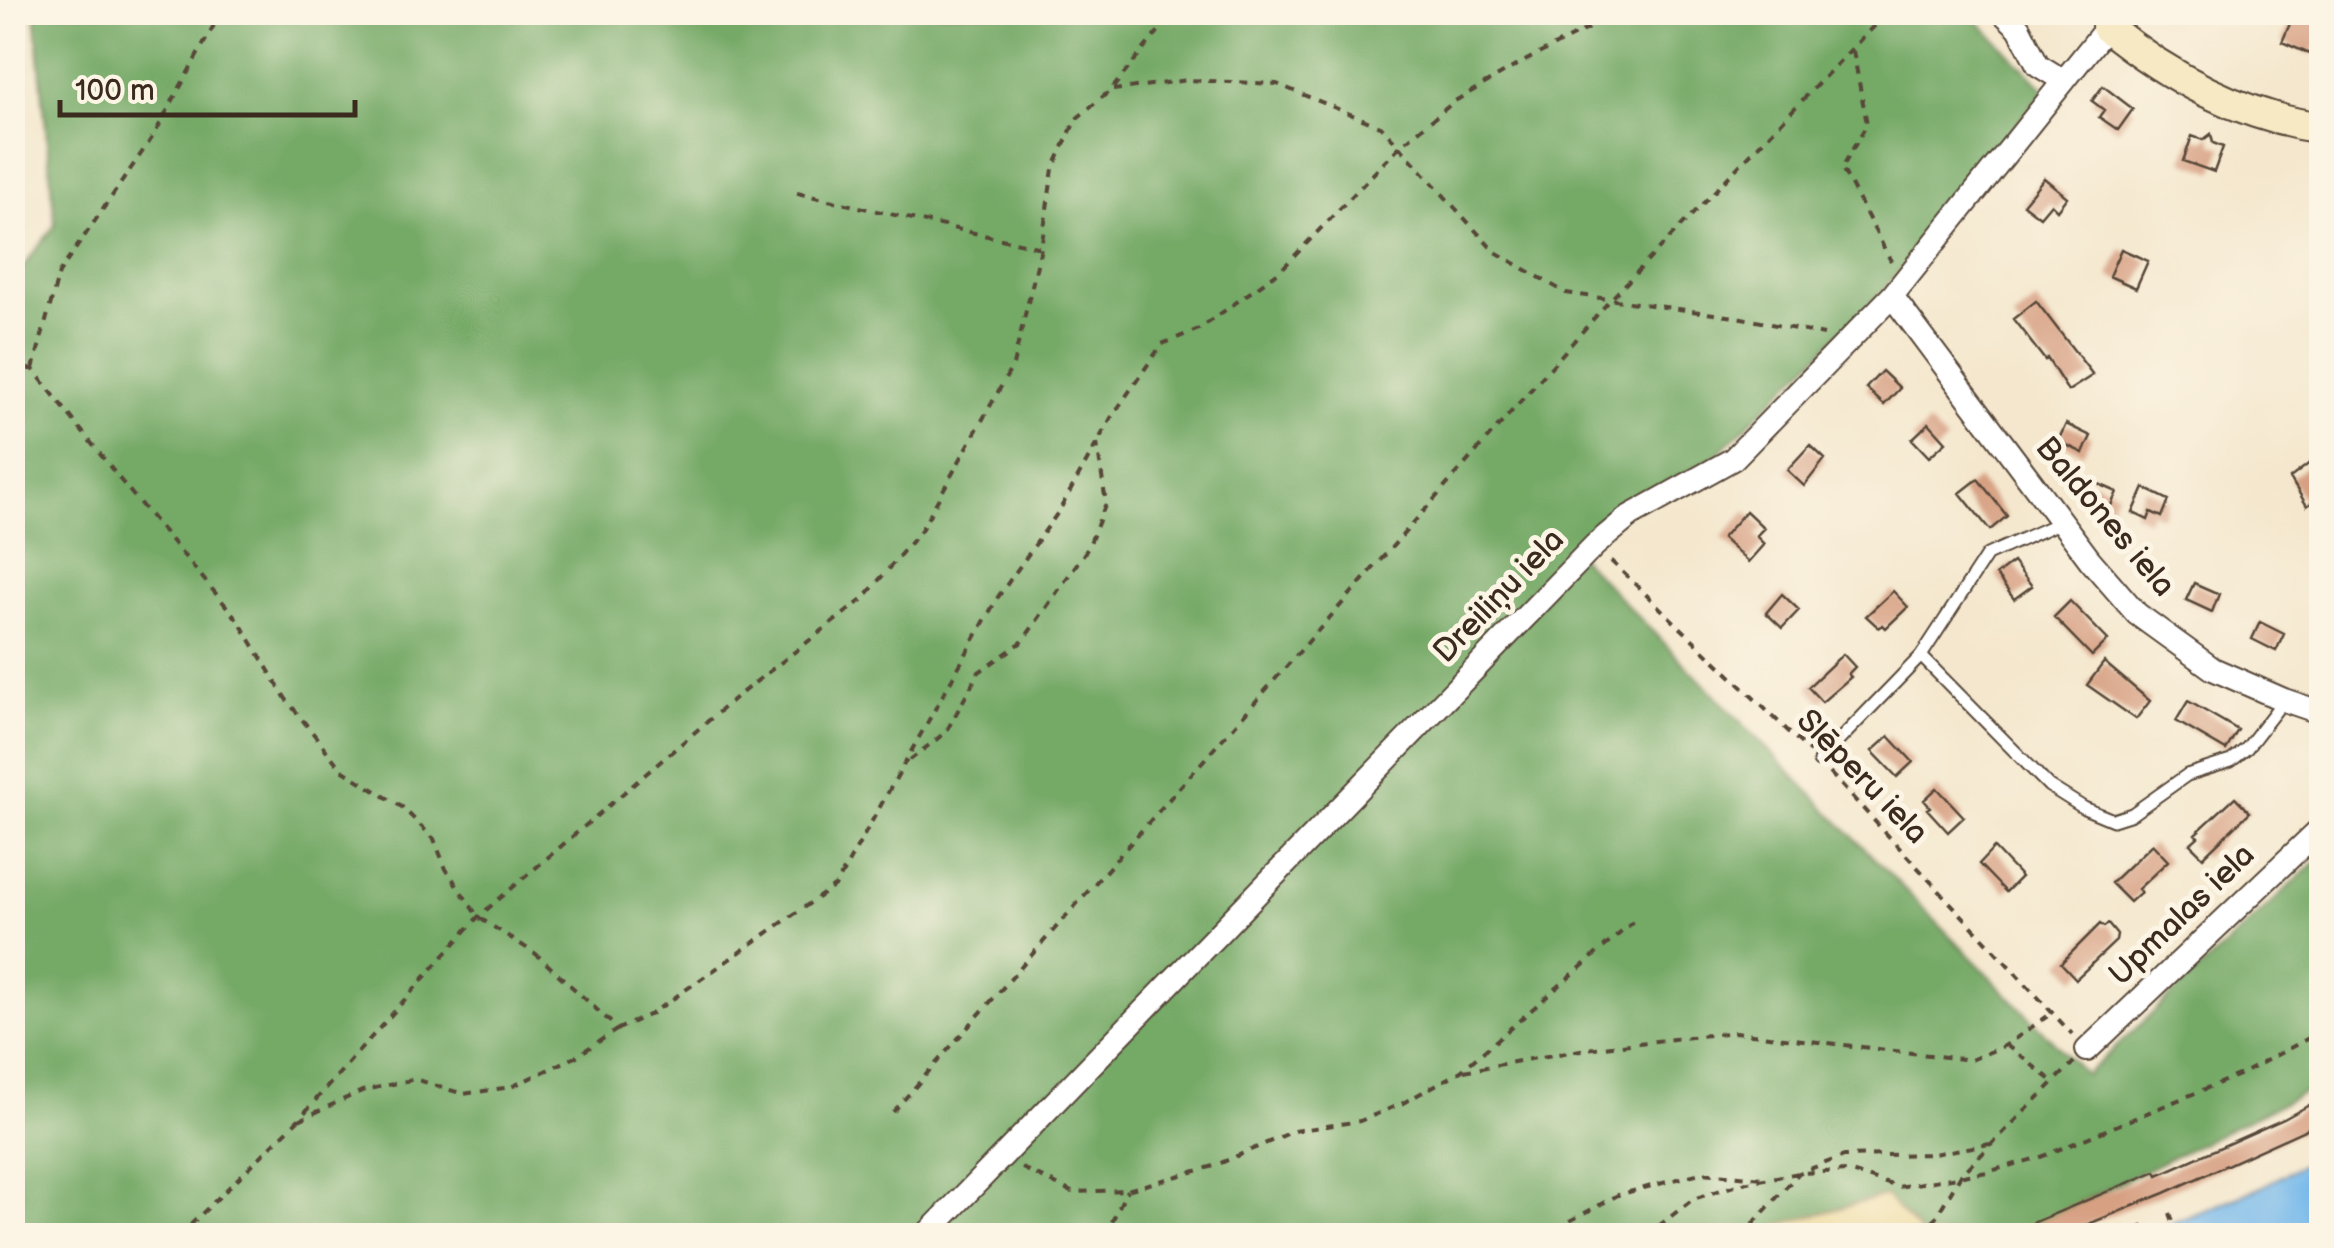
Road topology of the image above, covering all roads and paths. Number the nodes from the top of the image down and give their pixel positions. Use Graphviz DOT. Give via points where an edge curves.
graph roads {
  1 [pos="221,12"];
  2 [pos="1164,12"];
  3 [pos="1620,12"];
  4 [pos="1887,12"];
  5 [pos="2002,12"];
  6 [pos="2113,20"];
  7 [pos="1852,48"];
  8 [pos="2064,81"];
  9 [pos="1111,90"];
  10 [pos="2322,128"];
  11 [pos="1400,146"];
  12 [pos="797,193"];
  13 [pos="1041,248"];
  14 [pos="1897,290"];
  15 [pos="1610,299"];
  16 [pos="1848,340"];
  17 [pos="34,368"];
  18 [pos="12,369"];
  19 [pos="1097,443"];
  20 [pos="2061,522"];
  21 [pos="1594,545"];
  22 [pos="1921,656"];
  23 [pos="2284,700"];
  24 [pos="2322,713"];
  25 [pos="1819,761"];
  26 [pos="906,763"];
  27 [pos="2322,827"];
  28 [pos="478,917"];
  29 [pos="1633,922"];
  30 [pos="2052,1013"];
  31 [pos="618,1029"];
  32 [pos="2322,1031"];
  33 [pos="2006,1045"];
  34 [pos="2087,1050"];
  35 [pos="1461,1071"];
  36 [pos="2054,1082"];
  37 [pos="893,1112"];
  38 [pos="297,1121"];
  39 [pos="2314,1138"];
  40 [pos="1990,1144"];
  41 [pos="2322,1153"];
  42 [pos="1000,1157"];
  43 [pos="1798,1173"];
  44 [pos="1960,1176"];
  45 [pos="1770,1178"];
  46 [pos="1127,1190"];
  47 [pos="2170,1213"];
  48 [pos="2141,1226"];
  49 [pos="179,1236"];
  50 [pos="925,1236"];
  51 [pos="1104,1236"];
  52 [pos="1542,1236"];
  53 [pos="1646,1236"];
  54 [pos="1742,1236"];
  55 [pos="1926,1236"];
  56 [pos="2144,1236"];
  57 [pos="2178,1236"];
  1 -- 17 [label="path" via="154,135 59,273"];
  2 -- 9 [label="path" via="1161,28"];
  3 -- 11 [label="path" via="1455,102"];
  4 -- 7 [label="path"];
  5 -- 8 [label="street" via="2019,28 2038,65"];
  6 -- 8 [label="street, Dreiliņu iela"];
  6 -- 10 [label="street" via="2147,60 2227,102"];
  7 -- 14 [label="path" via="1868,124 1842,168"];
  7 -- 15 [label="path"];
  8 -- 14 [label="street, Dreiliņu iela"];
  9 -- 11 [label="path" via="1188,80 1277,84 1382,127"];
  9 -- 13 [label="path" via="1076,119 1053,169"];
  11 -- 15 [label="path" via="1494,252 1566,293"];
  11 -- 19 [label="path" via="1280,271 1199,329 1162,344"];
  12 -- 13 [label="path"];
  13 -- 28 [label="path" via="1013,365 910,544 863,600 735,698"];
  14 -- 16 [label="street, Dreiliņu iela"];
  14 -- 20 [label="street, Baldones iela"];
  15 -- 16 [label="path"];
  15 -- 37 [label="path"];
  16 -- 21 [label="street, Dreiliņu iela" via="1733,459 1630,516"];
  17 -- 18 [label="path"];
  17 -- 28 [label="path" via="238,620 286,699 342,770 402,807 434,838"];
  19 -- 26 [label="path" via="998,597"];
  19 -- 26 [label="path" via="1106,503 1088,548 1022,642 980,672 946,732"];
  20 -- 22 [label="lane" via="1987,555"];
  20 -- 23 [label="street, Baldones iela" via="2137,614 2213,668"];
  21 -- 25 [label="path, Slēperu iela"];
  21 -- 42 [label="street, Dreiliņu iela"];
  22 -- 23 [label="lane" via="2049,786 2113,820 2187,775 2231,761"];
  22 -- 25 [label="lane"];
  23 -- 24 [label="street, Baldones iela"];
  25 -- 30 [label="path, Slēperu iela"];
  26 -- 31 [label="path" via="836,886 651,1014"];
  27 -- 34 [label="street, Upmalas iela"];
  28 -- 31 [label="path" via="536,954"];
  28 -- 38 [label="path"];
  29 -- 35 [label="path"];
  30 -- 33 [label="path"];
  30 -- 34 [label="path, Slēperu iela"];
  31 -- 38 [label="path" via="511,1087 463,1094 415,1079 362,1090"];
  32 -- 44 [label="path" via="2241,1074 2040,1157"];
  33 -- 35 [label="path" via="1971,1060 1736,1032"];
  33 -- 36 [label="path"];
  34 -- 36 [label="path"];
  35 -- 46 [label="path" via="1360,1121 1294,1131 1214,1166"];
  36 -- 40 [label="path"];
  38 -- 49 [label="path"];
  39 -- 41 [label="path"];
  40 -- 43 [label="path" via="1933,1154 1844,1156"];
  40 -- 44 [label="path"];
  42 -- 46 [label="path" via="1072,1192"];
  42 -- 50 [label="street, Dreiliņu iela"];
  43 -- 44 [label="path" via="1848,1171 1898,1187"];
  43 -- 45 [label="path"];
  43 -- 54 [label="path"];
  44 -- 55 [label="path"];
  45 -- 52 [label="path" via="1700,1173 1618,1195"];
  45 -- 53 [label="path" via="1693,1199"];
  46 -- 51 [label="path"];
  47 -- 57 [label="path"];
  48 -- 56 [label="path"];
}
